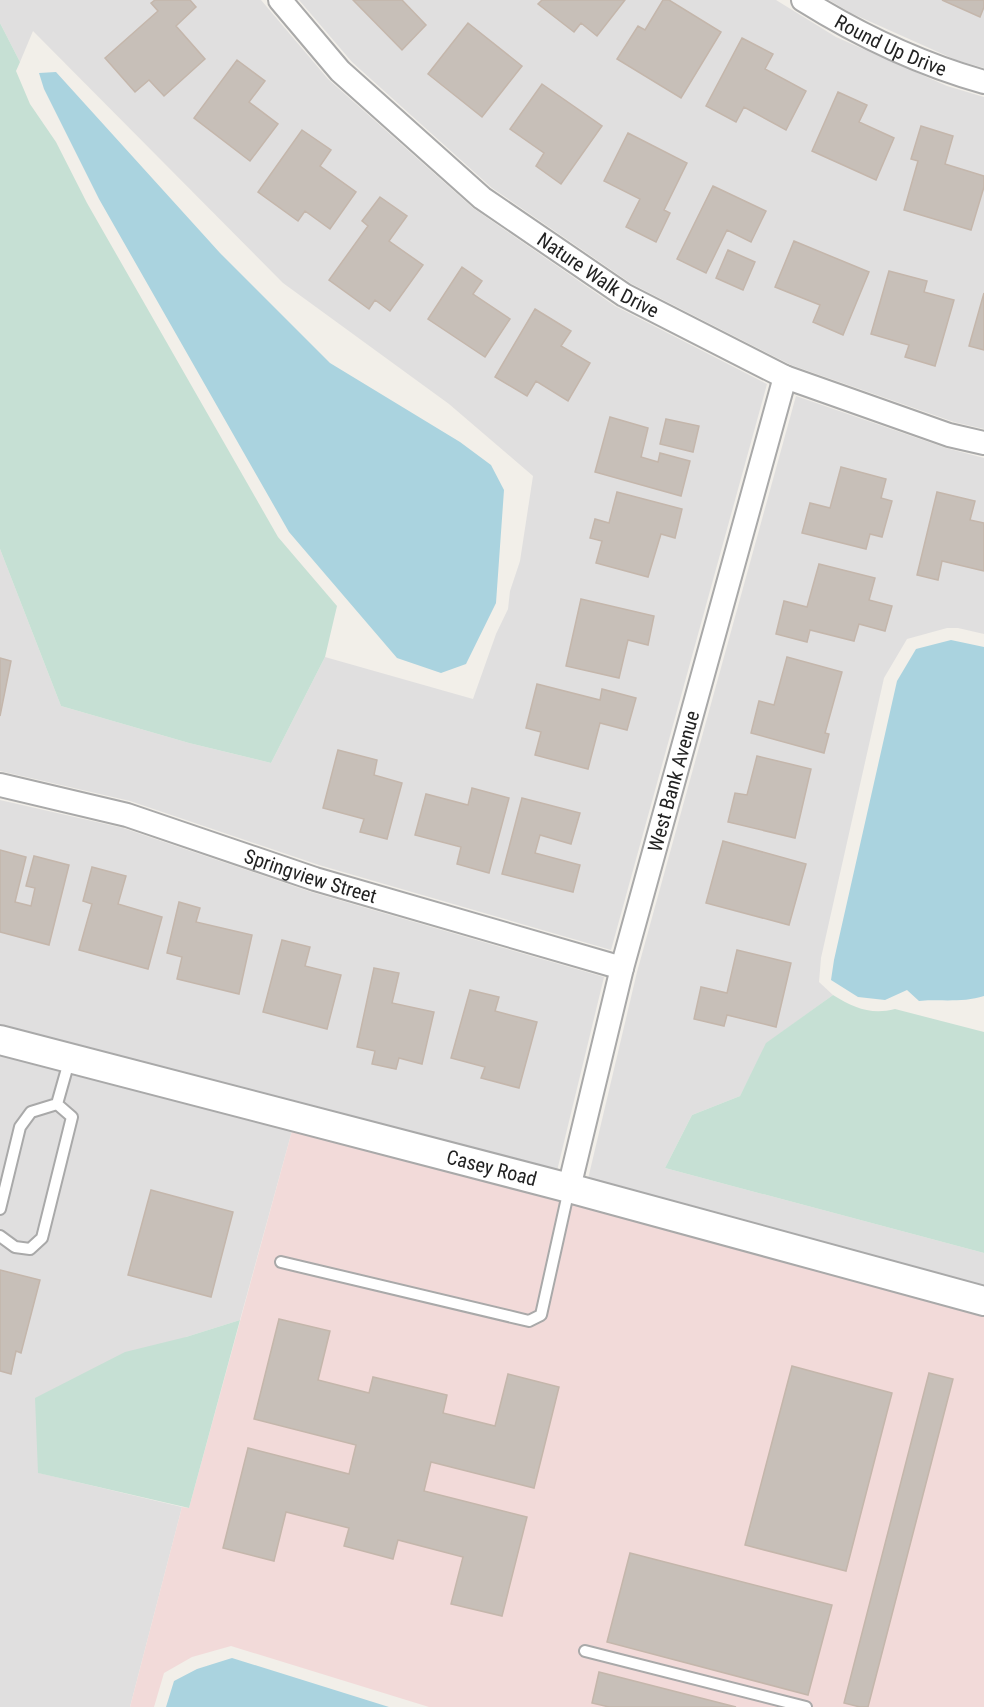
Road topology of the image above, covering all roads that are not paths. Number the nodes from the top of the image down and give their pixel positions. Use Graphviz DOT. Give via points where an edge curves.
graph roads {
  1 [pos="280,0"];
  2 [pos="803,0"];
  3 [pos="984,82"];
  4 [pos="785,377"];
  5 [pos="984,443"];
  6 [pos="0,785"];
  7 [pos="622,968"];
  8 [pos="0,1040"];
  9 [pos="70,1058"];
  10 [pos="57,1104"];
  11 [pos="569,1188"];
  12 [pos="0,1209"];
  13 [pos="0,1236"];
  14 [pos="281,1262"];
  15 [pos="984,1301"];
  16 [pos="585,1650"];
  17 [pos="806,1707"];
  1 -- 4 [label="street, Nature Walk Drive" via="340,71 482,198 624,295"];
  2 -- 3 [label="street, Round Up Drive" via="844,26 951,73"];
  4 -- 5 [label="street, Nature Walk Drive" via="949,435"];
  4 -- 7 [label="street, West Bank Avenue"];
  6 -- 7 [label="street, Springview Street" via="127,814 315,879"];
  7 -- 11 [label="street, West Bank Avenue"];
  8 -- 9 [label="street, Casey Road"];
  9 -- 10 [label="lane"];
  9 -- 11 [label="street, Casey Road"];
  10 -- 12 [label="lane" via="31,1112 20,1127"];
  10 -- 13 [label="lane" via="72,1117 42,1238 30,1249 15,1247"];
  11 -- 14 [label="lane" via="541,1315 529,1321"];
  11 -- 15 [label="street, Casey Road"];
  16 -- 17 [label="lane"];
}
